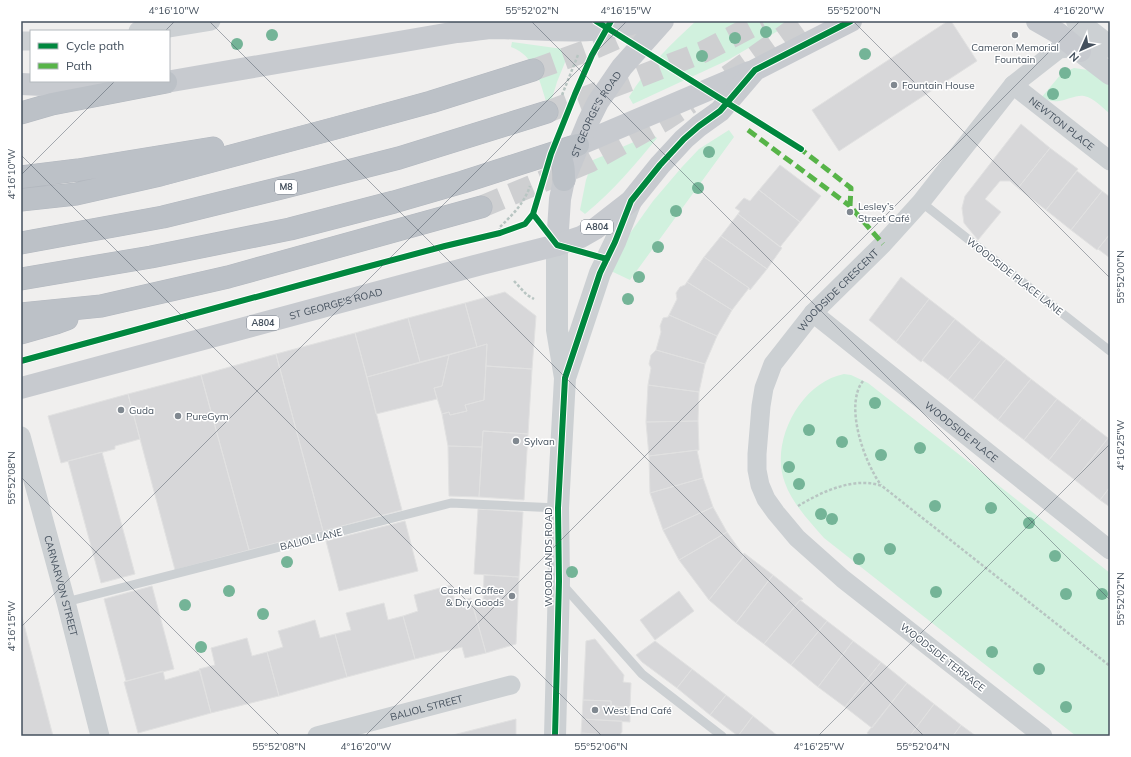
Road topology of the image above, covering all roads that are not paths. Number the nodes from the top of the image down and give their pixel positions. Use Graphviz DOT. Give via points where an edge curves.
graph roads {
  1 [pos="211,21"];
  2 [pos="641,21"];
  3 [pos="663,21"];
  4 [pos="851,21"];
  5 [pos="1037,21"];
  6 [pos="1077,21"];
  7 [pos="148,30"];
  8 [pos="820,30"];
  9 [pos="1110,47"];
  10 [pos="1080,51"];
  11 [pos="533,70"];
  12 [pos="755,70"];
  13 [pos="1110,74"];
  14 [pos="170,81"];
  15 [pos="166,82"];
  16 [pos="21,84"];
  17 [pos="1013,86"];
  18 [pos="547,112"];
  19 [pos="21,113"];
  20 [pos="336,128"];
  21 [pos="578,145"];
  22 [pos="551,154"];
  23 [pos="1110,161"];
  24 [pos="21,177"];
  25 [pos="564,180"];
  26 [pos="21,200"];
  27 [pos="631,201"];
  28 [pos="921,202"];
  29 [pos="481,207"];
  30 [pos="21,243"];
  31 [pos="557,245"];
  32 [pos="21,278"];
  33 [pos="101,306"];
  34 [pos="813,313"];
  35 [pos="21,314"];
  36 [pos="21,333"];
  37 [pos="1110,351"];
  38 [pos="565,378"];
  39 [pos="21,388"];
  40 [pos="21,436"];
  41 [pos="558,508"];
  42 [pos="1110,550"];
  43 [pos="844,579"];
  44 [pos="559,581"];
  45 [pos="66,602"];
  46 [pos="511,686"];
  47 [pos="100,736"];
  48 [pos="317,736"];
  49 [pos="555,736"];
  50 [pos="722,736"];
  51 [pos="1043,736"];
  1 -- 7 [label="street"];
  2 -- 14 [label="main road" via="594,30 490,28 457,32"];
  3 -- 21 [label="main road, ST GEORGE'S ROAD" via="622,67 598,102"];
  4 -- 8 [label="main road, ST GEORGE'S ROAD"];
  5 -- 10 [label="main road" via="1058,33"];
  6 -- 9 [label="street"];
  8 -- 12 [label="main road, ST GEORGE'S ROAD"];
  10 -- 13 [label="street"];
  10 -- 17 [label="street, WOODSIDE CRESCENT" via="1059,49"];
  11 -- 20 [label="highway"];
  12 -- 21 [label="main road"];
  12 -- 27 [label="main road, ST GEORGE'S ROAD / A804" via="720,111 699,126 660,164"];
  15 -- 16 [label="main road"];
  15 -- 19 [label="highway" via="52,104"];
  17 -- 23 [label="street, NEWTON PLACE"];
  17 -- 28 [label="street, WOODSIDE CRESCENT"];
  18 -- 30 [label="highway, M8" via="399,158 281,188 164,217"];
  20 -- 24 [label="highway"];
  20 -- 26 [label="highway" via="160,175 76,194"];
  21 -- 22 [label="highway"];
  21 -- 25 [label="main road, ST GEORGE'S ROAD"];
  22 -- 25 [label="highway" via="562,161"];
  22 -- 32 [label="highway" via="394,202 290,229 151,257"];
  25 -- 31 [label="main road, ST GEORGE'S ROAD"];
  27 -- 31 [label="main road, ST GEORGE'S ROAD / A804" via="581,237"];
  27 -- 38 [label="street, A804" via="600,273"];
  28 -- 34 [label="street, WOODSIDE CRESCENT" via="883,244"];
  28 -- 37 [label="lane, WOODSIDE PLACE LANE"];
  29 -- 33 [label="highway" via="228,277"];
  31 -- 38 [label="street, WOODLANDS ROAD" via="557,330"];
  31 -- 39 [label="main road, ST GEORGE'S ROAD / A804"];
  33 -- 35 [label="highway"];
  33 -- 36 [label="highway" via="56,324"];
  34 -- 42 [label="street, WOODSIDE PLACE"];
  34 -- 43 [label="street, WOODSIDE CRESCENT" via="773,364 768,376 761,406 757,470 766,499 776,513 797,538"];
  38 -- 41 [label="street, WOODLANDS ROAD"];
  40 -- 45 [label="street, CARNARVON STREET"];
  41 -- 44 [label="street, WOODLANDS ROAD"];
  41 -- 45 [label="lane, BALIOL LANE" via="451,503"];
  43 -- 51 [label="street, WOODSIDE TERRACE"];
  44 -- 49 [label="street, WOODLANDS ROAD"];
  44 -- 50 [label="lane" via="642,674"];
  45 -- 47 [label="street, CARNARVON STREET"];
  46 -- 48 [label="street, BALIOL STREET"];
}
